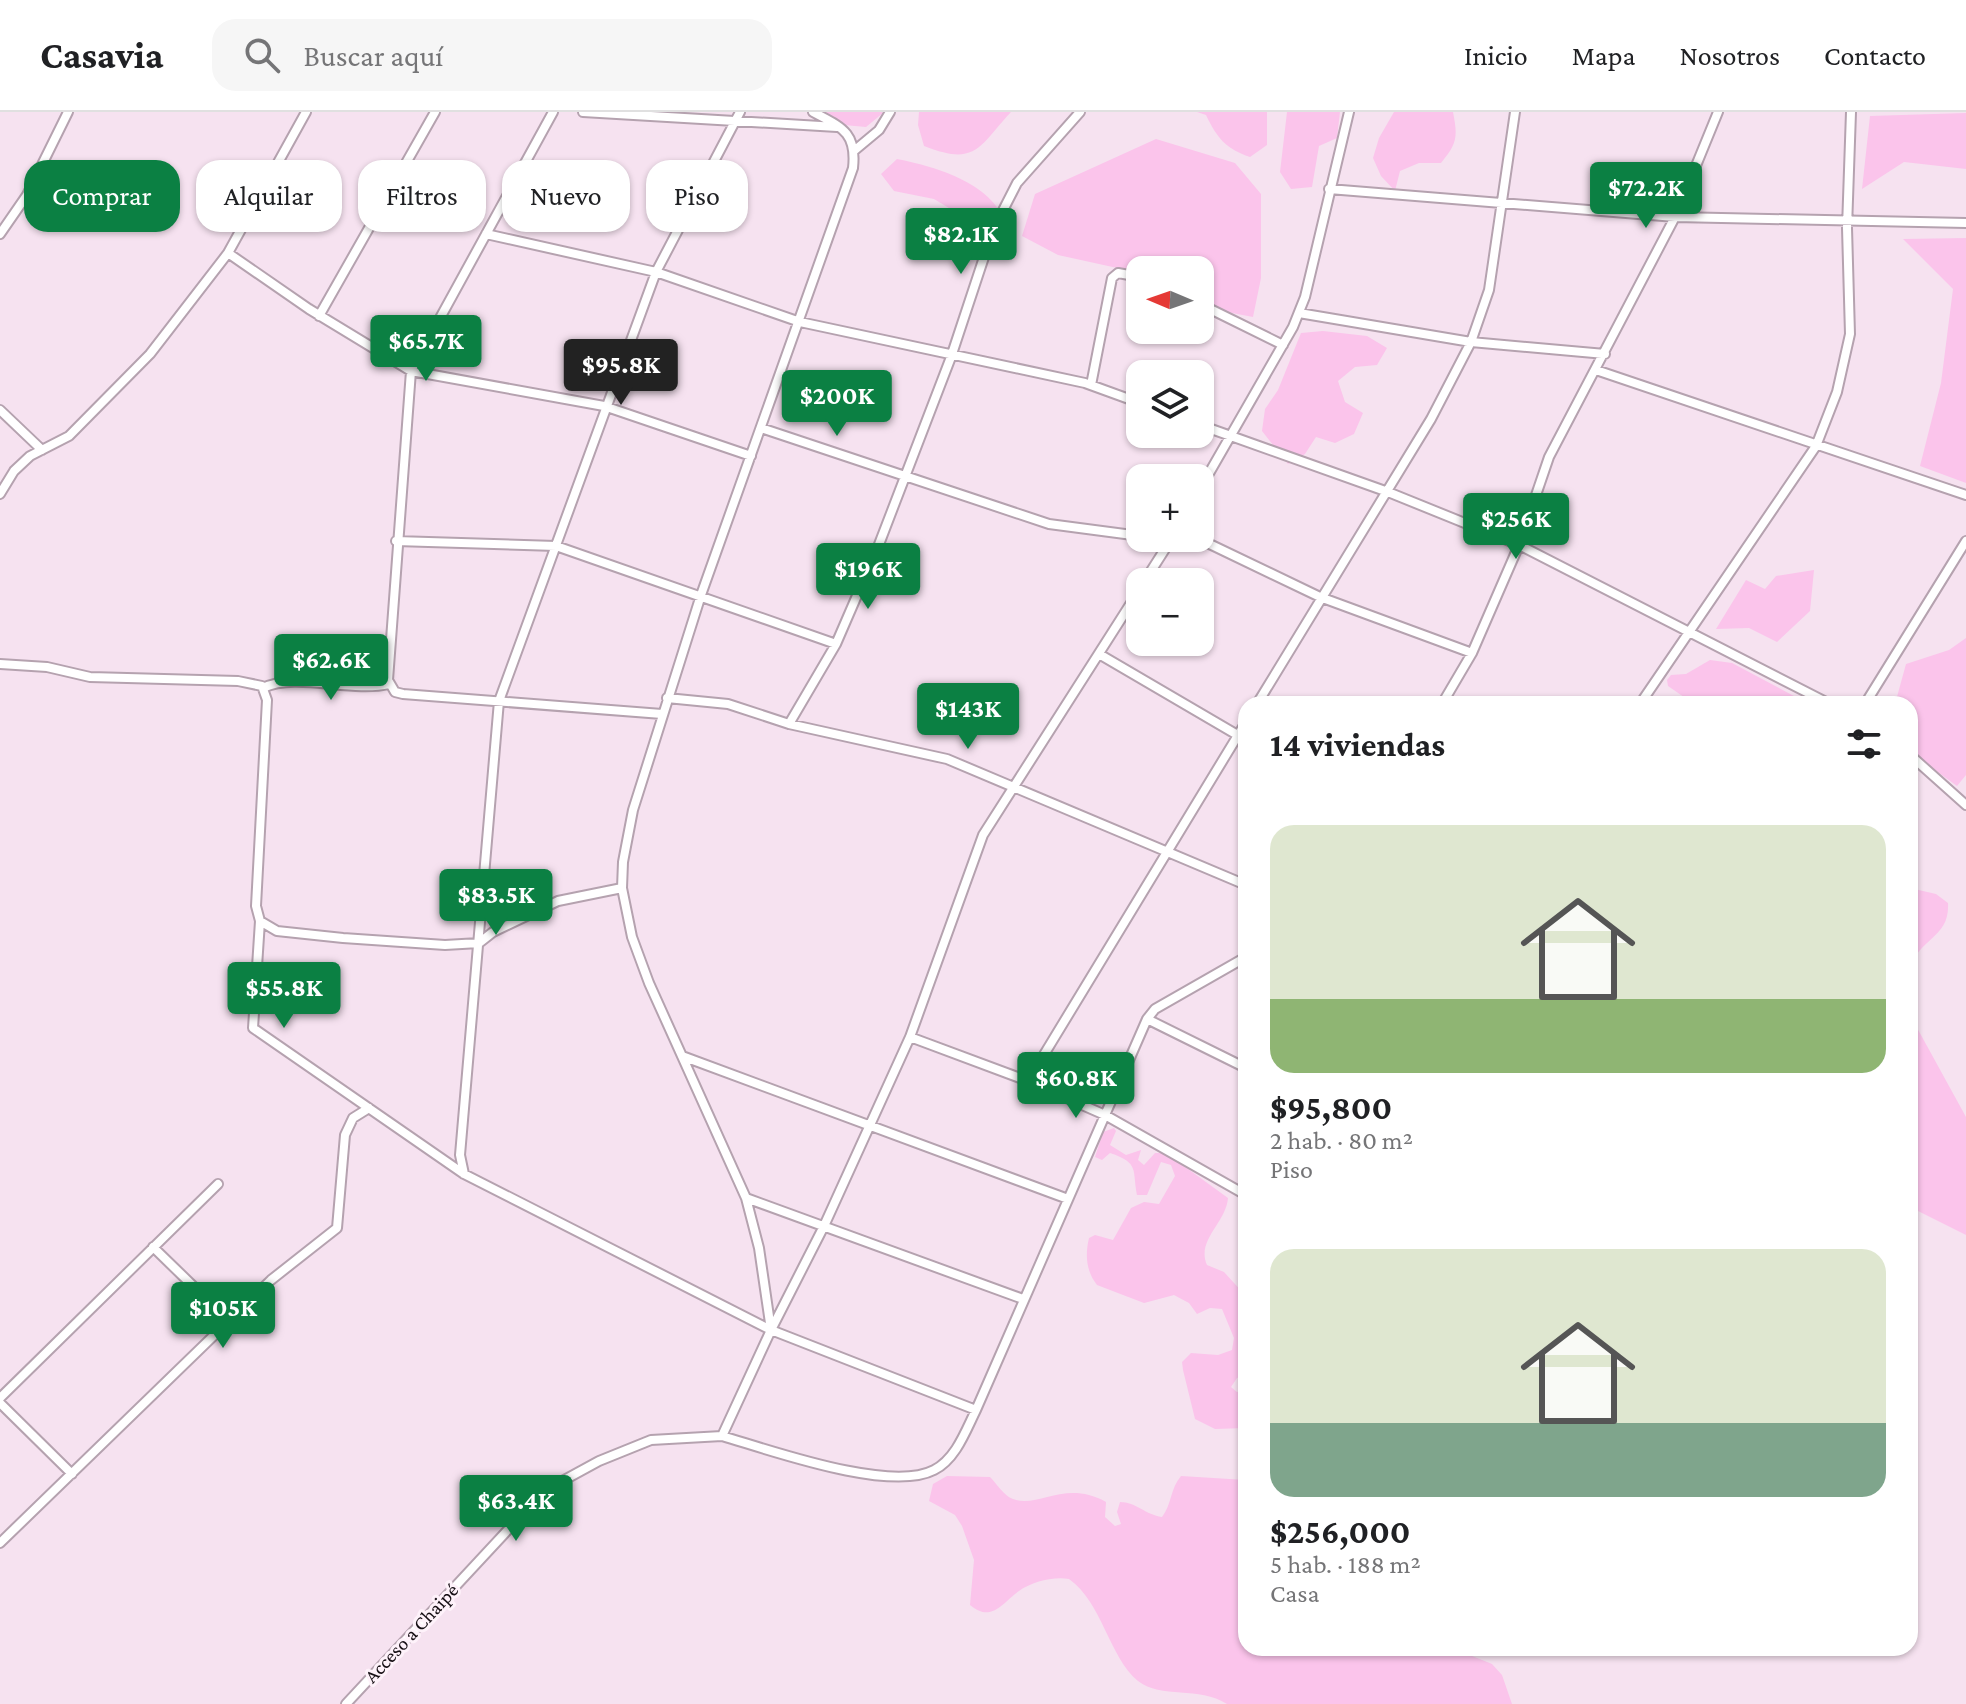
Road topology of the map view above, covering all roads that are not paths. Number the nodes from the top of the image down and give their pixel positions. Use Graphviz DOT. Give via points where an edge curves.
graph roads {
  1 [pos="68,112"];
  2 [pos="306,112"];
  3 [pos="435,112"];
  4 [pos="553,112"];
  5 [pos="583,112"];
  6 [pos="740,112"];
  7 [pos="813,112"];
  8 [pos="890,112"];
  9 [pos="1080,112"];
  10 [pos="1349,112"];
  11 [pos="1515,112"];
  12 [pos="1718,112"];
  13 [pos="1851,112"];
  14 [pos="735,121"];
  15 [pos="841,128"];
  16 [pos="855,150"];
  17 [pos="1329,189"];
  18 [pos="1502,204"];
  19 [pos="1675,217"];
  20 [pos="1848,220"];
  21 [pos="1966,223"];
  22 [pos="0,234"];
  23 [pos="486,234"];
  24 [pos="228,253"];
  25 [pos="656,272"];
  26 [pos="1126,274"];
  27 [pos="1214,311"];
  28 [pos="1299,313"];
  29 [pos="319,316"];
  30 [pos="800,322"];
  31 [pos="1471,342"];
  32 [pos="1283,345"];
  33 [pos="1605,354"];
  34 [pos="951,357"];
  35 [pos="1596,370"];
  36 [pos="411,371"];
  37 [pos="1091,385"];
  38 [pos="1126,398"];
  39 [pos="604,406"];
  40 [pos="0,410"];
  41 [pos="761,428"];
  42 [pos="1214,430"];
  43 [pos="1230,436"];
  44 [pos="1816,446"];
  45 [pos="42,450"];
  46 [pos="751,456"];
  47 [pos="1214,464"];
  48 [pos="902,478"];
  49 [pos="1388,492"];
  50 [pos="0,494"];
  51 [pos="1966,495"];
  52 [pos="1126,534"];
  53 [pos="396,541"];
  54 [pos="1966,541"];
  55 [pos="1519,545"];
  56 [pos="556,546"];
  57 [pos="1214,546"];
  58 [pos="701,595"];
  59 [pos="1320,597"];
  60 [pos="1126,611"];
  61 [pos="1691,632"];
  62 [pos="836,644"];
  63 [pos="1472,653"];
  64 [pos="1099,654"];
  65 [pos="0,664"];
  66 [pos="389,684"];
  67 [pos="263,688"];
  68 [pos="1262,696"];
  69 [pos="1447,696"];
  70 [pos="1646,696"];
  71 [pos="1815,696"];
  72 [pos="1870,696"];
  73 [pos="667,698"];
  74 [pos="499,701"];
  75 [pos="662,714"];
  76 [pos="789,724"];
  77 [pos="1238,735"];
  78 [pos="1238,743"];
  79 [pos="1918,762"];
  80 [pos="1011,786"];
  81 [pos="1966,805"];
  82 [pos="1167,852"];
  83 [pos="1238,882"];
  84 [pos="622,888"];
  85 [pos="260,921"];
  86 [pos="479,943"];
  87 [pos="1238,962"];
  88 [pos="1147,1019"];
  89 [pos="910,1037"];
  90 [pos="682,1056"];
  91 [pos="1238,1064"];
  92 [pos="1028,1081"];
  93 [pos="369,1108"];
  94 [pos="1105,1115"];
  95 [pos="869,1127"];
  96 [pos="464,1174"];
  97 [pos="218,1184"];
  98 [pos="1238,1190"];
  99 [pos="746,1198"];
  100 [pos="1068,1199"];
  101 [pos="824,1226"];
  102 [pos="153,1247"];
  103 [pos="1023,1299"];
  104 [pos="229,1321"];
  105 [pos="771,1330"];
  106 [pos="0,1400"];
  107 [pos="976,1410"];
  108 [pos="722,1436"];
  109 [pos="72,1474"];
  110 [pos="0,1543"];
  111 [pos="346,1704"];
  1 -- 22 [label="street" via="27,195"];
  2 -- 24 [label="street"];
  3 -- 29 [label="street"];
  4 -- 23 [label="street"];
  5 -- 14 [label="street"];
  6 -- 14 [label="street"];
  7 -- 15 [label="street"];
  8 -- 16 [label="street" via="879,130"];
  9 -- 34 [label="street" via="1017,183 993,230"];
  10 -- 17 [label="street"];
  11 -- 18 [label="street"];
  12 -- 19 [label="street"];
  13 -- 20 [label="street"];
  14 -- 15 [label="street"];
  14 -- 25 [label="street"];
  15 -- 16 [label="street"];
  16 -- 30 [label="street"];
  17 -- 18 [label="street"];
  17 -- 28 [label="street"];
  18 -- 19 [label="street"];
  18 -- 31 [label="street" via="1489,290"];
  19 -- 20 [label="street"];
  19 -- 33 [label="street"];
  20 -- 21 [label="street"];
  20 -- 44 [label="street" via="1850,334 1837,392"];
  23 -- 25 [label="street"];
  23 -- 36 [label="street"];
  24 -- 29 [label="street"];
  24 -- 45 [label="street" via="150,354 69,436"];
  25 -- 30 [label="street"];
  25 -- 39 [label="street"];
  26 -- 37 [label="street" via="1112,278"];
  27 -- 32 [label="street"];
  28 -- 31 [label="street"];
  28 -- 32 [label="street"];
  29 -- 36 [label="street"];
  30 -- 34 [label="street"];
  30 -- 41 [label="street"];
  31 -- 33 [label="street"];
  31 -- 49 [label="street"];
  32 -- 43 [label="street"];
  33 -- 35 [label="street"];
  34 -- 37 [label="street"];
  34 -- 48 [label="street"];
  35 -- 44 [label="street"];
  35 -- 55 [label="street" via="1549,457"];
  36 -- 39 [label="street"];
  36 -- 53 [label="street"];
  37 -- 38 [label="street"];
  39 -- 46 [label="street"];
  39 -- 56 [label="street"];
  40 -- 45 [label="street"];
  41 -- 46 [label="street"];
  41 -- 48 [label="street"];
  42 -- 43 [label="street"];
  43 -- 47 [label="street"];
  43 -- 49 [label="street"];
  44 -- 51 [label="street"];
  44 -- 61 [label="street"];
  45 -- 50 [label="street" via="14,471"];
  46 -- 58 [label="street"];
  48 -- 52 [label="street" via="1049,524"];
  48 -- 62 [label="street"];
  49 -- 55 [label="street"];
  49 -- 59 [label="street"];
  53 -- 56 [label="street"];
  53 -- 66 [label="street"];
  54 -- 72 [label="street"];
  55 -- 61 [label="street"];
  55 -- 63 [label="street"];
  56 -- 58 [label="street"];
  56 -- 74 [label="street"];
  57 -- 59 [label="street"];
  58 -- 62 [label="street"];
  58 -- 73 [label="street"];
  59 -- 63 [label="street"];
  59 -- 68 [label="street"];
  60 -- 64 [label="street"];
  61 -- 70 [label="street"];
  61 -- 71 [label="street"];
  62 -- 76 [label="street"];
  63 -- 69 [label="street"];
  64 -- 77 [label="street"];
  64 -- 80 [label="street"];
  65 -- 67 [label="street" via="90,677 238,681"];
  66 -- 67 [label="street" via="277,683"];
  66 -- 74 [label="street" via="403,694"];
  67 -- 85 [label="street" via="267,700"];
  73 -- 75 [label="street"];
  73 -- 76 [label="street" via="728,704"];
  74 -- 75 [label="street"];
  74 -- 86 [label="street"];
  75 -- 84 [label="street" via="633,810"];
  76 -- 80 [label="street" via="947,759"];
  78 -- 82 [label="street"];
  79 -- 81 [label="street"];
  80 -- 82 [label="street"];
  80 -- 89 [label="street" via="978,849"];
  82 -- 83 [label="street"];
  82 -- 92 [label="street"];
  84 -- 86 [label="street" via="558,901"];
  84 -- 90 [label="street" via="644,971"];
  85 -- 86 [label="street" via="277,931 343,938"];
  85 -- 93 [label="street" via="253,1028"];
  86 -- 96 [label="street" via="460,1155"];
  87 -- 88 [label="street" via="1155,1009"];
  88 -- 91 [label="street"];
  88 -- 94 [label="street, Acceso a Chaipé"];
  89 -- 92 [label="street"];
  89 -- 95 [label="street"];
  90 -- 95 [label="street"];
  90 -- 99 [label="street"];
  92 -- 94 [label="street"];
  93 -- 96 [label="street"];
  93 -- 104 [label="street" via="353,1118 345,1135 337,1228"];
  94 -- 98 [label="street"];
  94 -- 100 [label="street, Acceso a Chaipé"];
  95 -- 100 [label="street"];
  95 -- 101 [label="street"];
  96 -- 105 [label="street"];
  97 -- 102 [label="street"];
  99 -- 101 [label="street"];
  99 -- 105 [label="street"];
  100 -- 103 [label="street, Acceso a Chaipé"];
  101 -- 103 [label="street"];
  101 -- 105 [label="street"];
  102 -- 104 [label="street"];
  102 -- 106 [label="street"];
  103 -- 107 [label="street, Acceso a Chaipé"];
  104 -- 109 [label="street"];
  105 -- 107 [label="street"];
  105 -- 108 [label="street"];
  106 -- 109 [label="street"];
  107 -- 108 [label="street, Acceso a Chaipé" via="954,1453 935,1470 913,1476 879,1477"];
  108 -- 111 [label="street, Acceso a Chaipé" via="651,1440 544,1491"];
  109 -- 110 [label="street"];
}
